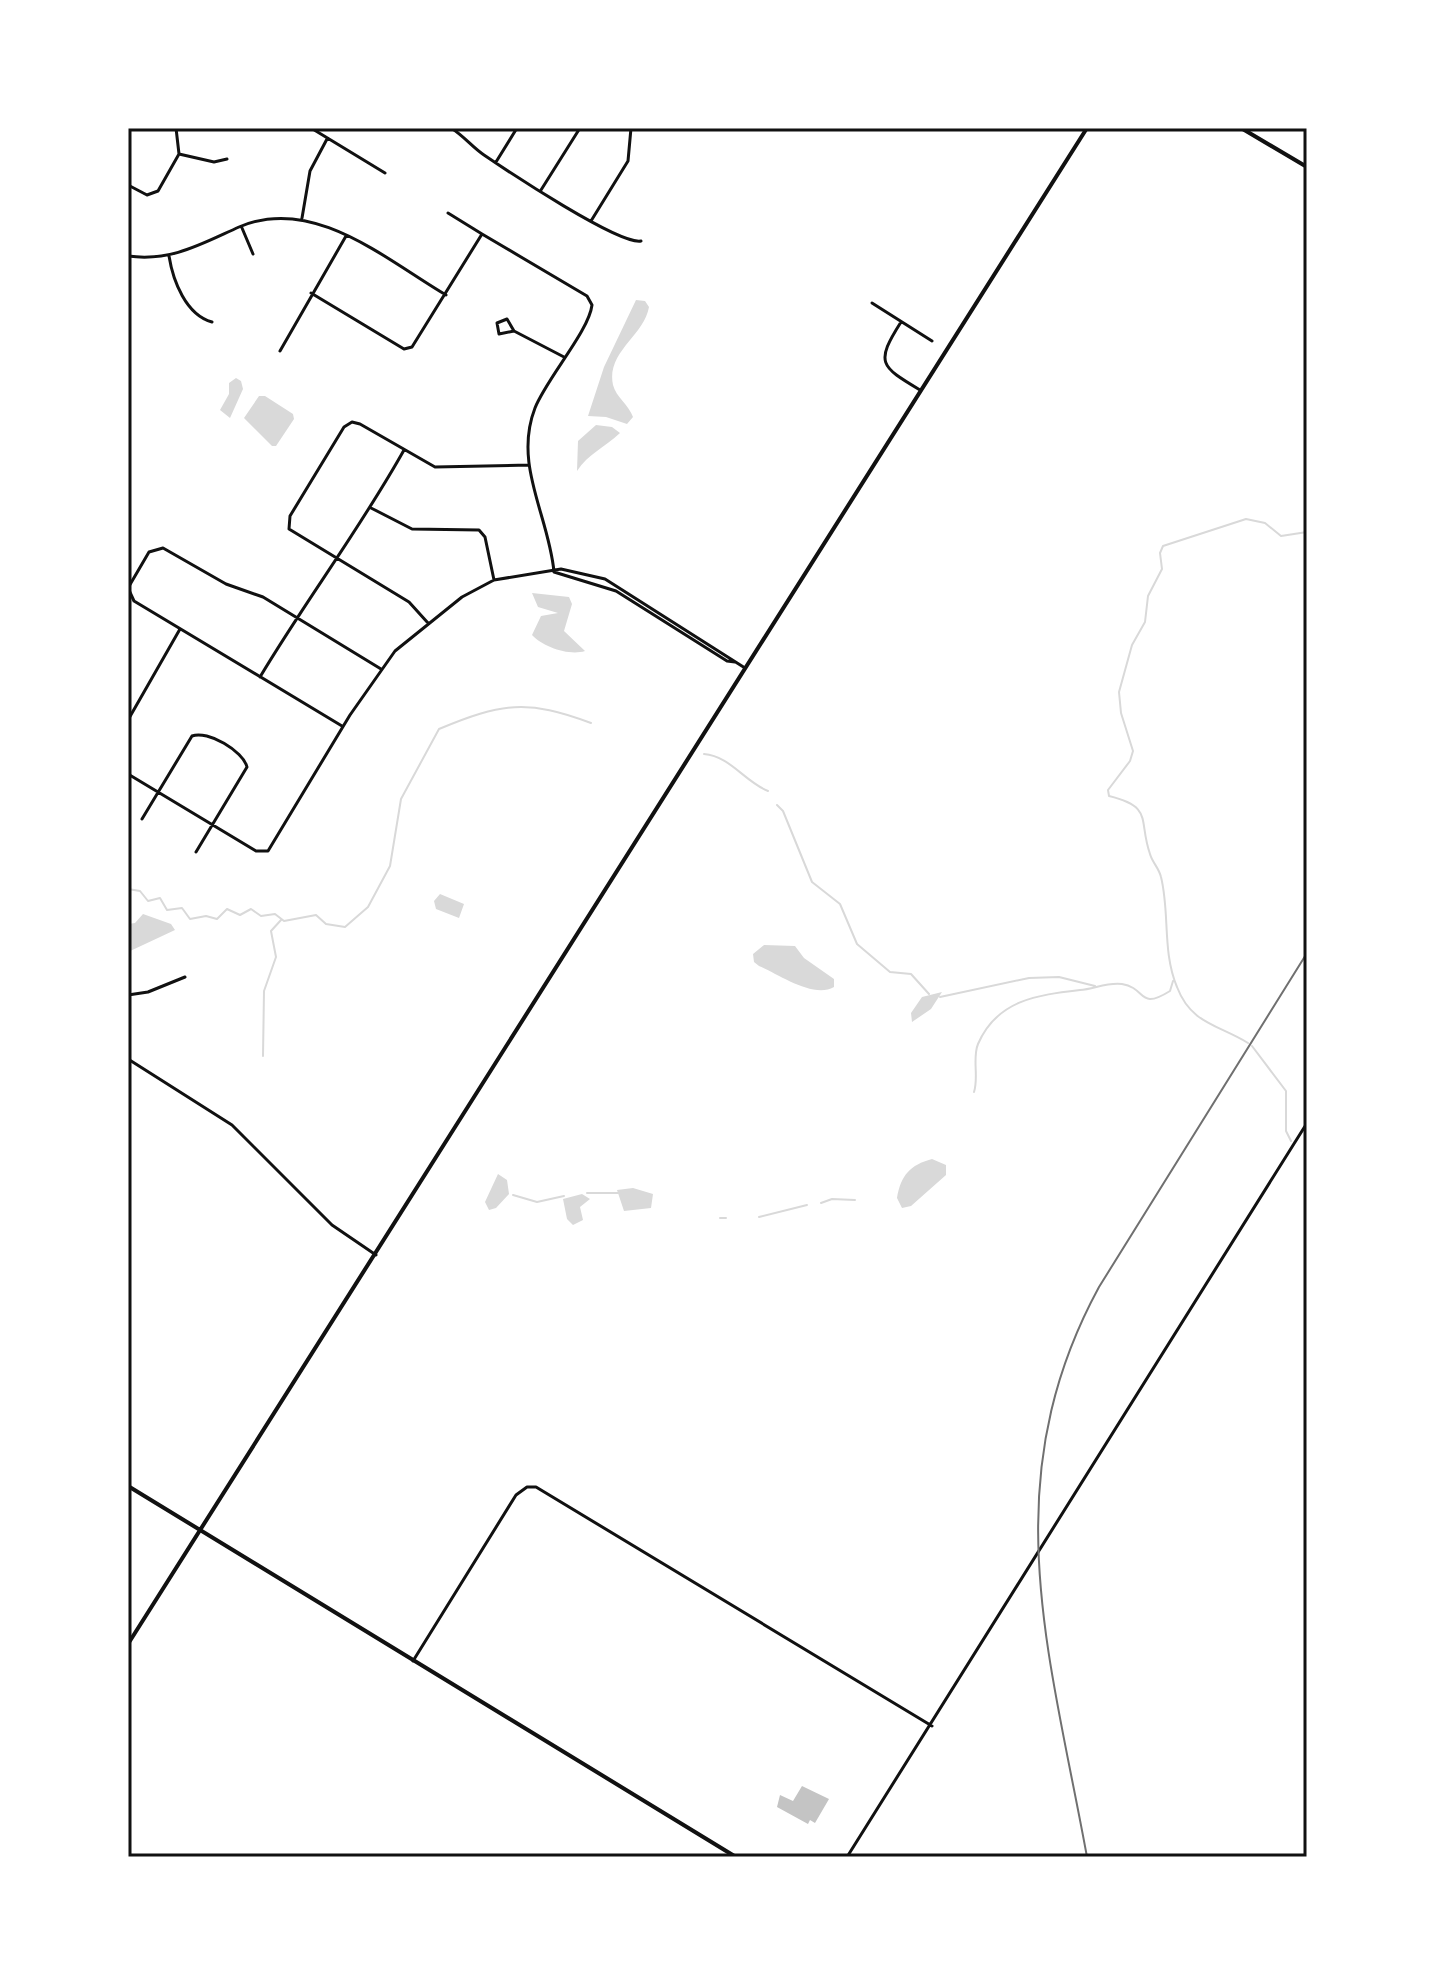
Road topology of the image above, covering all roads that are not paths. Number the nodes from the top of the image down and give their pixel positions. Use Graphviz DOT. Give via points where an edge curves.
graph roads {
  1 [pos="176,128"];
  2 [pos="311,128"];
  3 [pos="452,128"];
  4 [pos="517,128"];
  5 [pos="580,128"];
  6 [pos="631,128"];
  7 [pos="1087,128"];
  8 [pos="1241,128"];
  9 [pos="328,138"];
  10 [pos="179,154"];
  11 [pos="227,159"];
  12 [pos="496,162"];
  13 [pos="1307,167"];
  14 [pos="385,173"];
  15 [pos="128,185"];
  16 [pos="541,190"];
  17 [pos="448,213"];
  18 [pos="302,218"];
  19 [pos="591,221"];
  20 [pos="241,226"];
  21 [pos="482,234"];
  22 [pos="346,236"];
  23 [pos="641,241"];
  24 [pos="253,254"];
  25 [pos="128,256"];
  26 [pos="169,256"];
  27 [pos="311,293"];
  28 [pos="446,295"];
  29 [pos="872,303"];
  30 [pos="212,322"];
  31 [pos="901,322"];
  32 [pos="514,331"];
  33 [pos="932,341"];
  34 [pos="280,351"];
  35 [pos="564,357"];
  36 [pos="921,390"];
  37 [pos="404,450"];
  38 [pos="529,465"];
  39 [pos="371,508"];
  40 [pos="338,560"];
  41 [pos="554,572"];
  42 [pos="494,580"];
  43 [pos="296,617"];
  44 [pos="428,623"];
  45 [pos="180,629"];
  46 [pos="690,630"];
  47 [pos="687,635"];
  48 [pos="736,662"];
  49 [pos="745,668"];
  50 [pos="381,669"];
  51 [pos="260,677"];
  52 [pos="128,720"];
  53 [pos="343,727"];
  54 [pos="128,774"];
  55 [pos="158,792"];
  56 [pos="142,819"];
  57 [pos="213,825"];
  58 [pos="196,852"];
  59 [pos="185,977"];
  60 [pos="128,995"];
  61 [pos="128,1059"];
  62 [pos="1307,1123"];
  63 [pos="376,1255"];
  64 [pos="128,1486"];
  65 [pos="201,1531"];
  66 [pos="128,1644"];
  67 [pos="413,1661"];
  68 [pos="932,1726"];
  69 [pos="736,1857"];
  70 [pos="847,1857"];
  1 -- 10 [label="street"];
  2 -- 9 [label="street"];
  3 -- 12 [label="street"];
  4 -- 12 [label="street"];
  5 -- 16 [label="street"];
  6 -- 19 [label="street" via="628,161"];
  7 -- 36 [label="main road"];
  8 -- 13 [label="main road"];
  9 -- 14 [label="street"];
  9 -- 18 [label="street" via="310,171"];
  10 -- 11 [label="street" via="214,162"];
  10 -- 15 [label="street" via="154,194"];
  12 -- 16 [label="street"];
  16 -- 19 [label="street"];
  17 -- 21 [label="street"];
  18 -- 20 [label="street"];
  18 -- 22 [label="street"];
  19 -- 23 [label="street" via="631,243"];
  20 -- 24 [label="street"];
  20 -- 26 [label="street"];
  21 -- 28 [label="street"];
  21 -- 35 [label="street" via="590,299 591,311"];
  22 -- 27 [label="street"];
  22 -- 28 [label="street"];
  25 -- 26 [label="street"];
  26 -- 30 [label="street" via="176,285 200,319"];
  27 -- 28 [label="street" via="404,349 418,343"];
  27 -- 34 [label="street"];
  29 -- 31 [label="street"];
  31 -- 33 [label="street"];
  31 -- 36 [label="street" via="883,358 889,371"];
  32 -- 32 [label="street" via="507,319 496,326 501,335"];
  32 -- 35 [label="street"];
  35 -- 38 [label="street" via="532,417"];
  36 -- 49 [label="main road"];
  37 -- 38 [label="street" via="435,467"];
  37 -- 39 [label="street"];
  37 -- 40 [label="street" via="360,424 348,424 290,516 294,534"];
  38 -- 41 [label="street"];
  39 -- 40 [label="street"];
  39 -- 42 [label="street" via="412,529 479,530"];
  40 -- 43 [label="street"];
  40 -- 44 [label="street" via="409,602"];
  41 -- 42 [label="street"];
  41 -- 46 [label="street" via="573,570 605,579"];
  41 -- 47 [label="street" via="616,591"];
  42 -- 44 [label="street"];
  43 -- 45 [label="street" via="155,548 129,595"];
  43 -- 50 [label="street"];
  43 -- 51 [label="street"];
  44 -- 50 [label="street"];
  45 -- 51 [label="street"];
  45 -- 52 [label="street"];
  46 -- 47 [label="street"];
  46 -- 48 [label="street"];
  47 -- 48 [label="street"];
  48 -- 49 [label="street"];
  49 -- 63 [label="main road"];
  50 -- 53 [label="street"];
  51 -- 53 [label="street"];
  53 -- 57 [label="street" via="268,851 256,851"];
  54 -- 55 [label="street"];
  55 -- 56 [label="street"];
  55 -- 57 [label="street"];
  55 -- 57 [label="street" via="192,736 206,734 246,764"];
  57 -- 58 [label="street"];
  59 -- 60 [label="street"];
  61 -- 63 [label="street" via="232,1125 332,1225"];
  62 -- 68 [label="street"];
  63 -- 65 [label="main road"];
  64 -- 65 [label="main road"];
  65 -- 66 [label="main road"];
  65 -- 67 [label="main road"];
  67 -- 68 [label="street" via="516,1495 536,1487"];
  67 -- 69 [label="main road"];
  68 -- 70 [label="street"];
}
